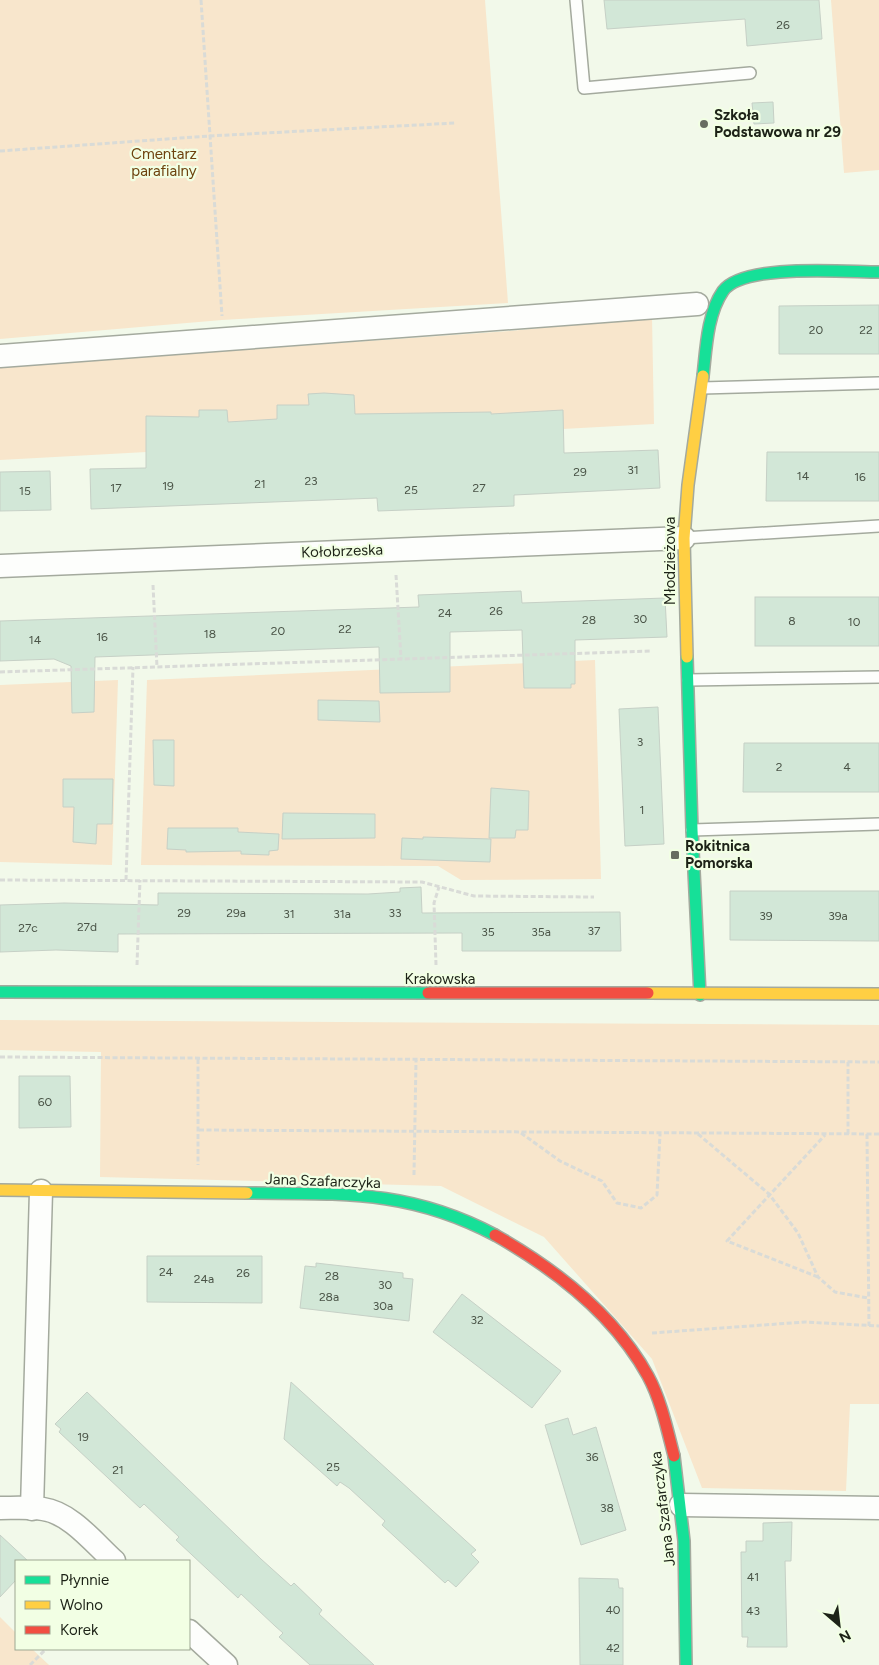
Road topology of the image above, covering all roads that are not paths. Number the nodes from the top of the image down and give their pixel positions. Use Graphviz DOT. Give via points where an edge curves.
graph roads {
  1 [pos="576,0"];
  2 [pos="750,73"];
  3 [pos="879,272"];
  4 [pos="696,304"];
  5 [pos="0,356"];
  6 [pos="879,383"];
  7 [pos="702,388"];
  8 [pos="879,526"];
  9 [pos="684,538"];
  10 [pos="0,566"];
  11 [pos="879,677"];
  12 [pos="687,680"];
  13 [pos="879,824"];
  14 [pos="692,830"];
  15 [pos="0,992"];
  16 [pos="879,994"];
  17 [pos="700,995"];
  18 [pos="0,1190"];
  19 [pos="41,1191"];
  20 [pos="681,1504"];
  21 [pos="0,1508"];
  22 [pos="879,1508"];
  23 [pos="32,1509"];
  24 [pos="113,1560"];
  25 [pos="190,1632"];
  26 [pos="226,1665"];
  27 [pos="686,1665"];
  1 -- 2 [label="lane" via="584,88"];
  3 -- 7 [label="street, Młodzieżowa" via="769,273 734,280 722,292 714,314"];
  4 -- 5 [label="street"];
  6 -- 7 [label="lane"];
  7 -- 9 [label="street, Młodzieżowa" via="685,508"];
  8 -- 9 [label="lane"];
  9 -- 10 [label="street, Kołobrzeska"];
  9 -- 12 [label="street, Młodzieżowa"];
  11 -- 12 [label="lane"];
  12 -- 14 [label="street, Młodzieżowa"];
  13 -- 14 [label="lane"];
  14 -- 17 [label="street, Młodzieżowa"];
  15 -- 17 [label="street, Krakowska"];
  16 -- 17 [label="street, Krakowska"];
  18 -- 19 [label="street, Jana Szafarczyka"];
  19 -- 20 [label="street, Jana Szafarczyka" via="344,1194 414,1203 486,1230 568,1284 627,1343 650,1385 667,1430"];
  19 -- 23 [label="street"];
  20 -- 22 [label="street"];
  20 -- 27 [label="street, Jana Szafarczyka" via="686,1558"];
  21 -- 23 [label="street"];
  23 -- 24 [label="street" via="59,1513"];
  25 -- 26 [label="street"];
}
